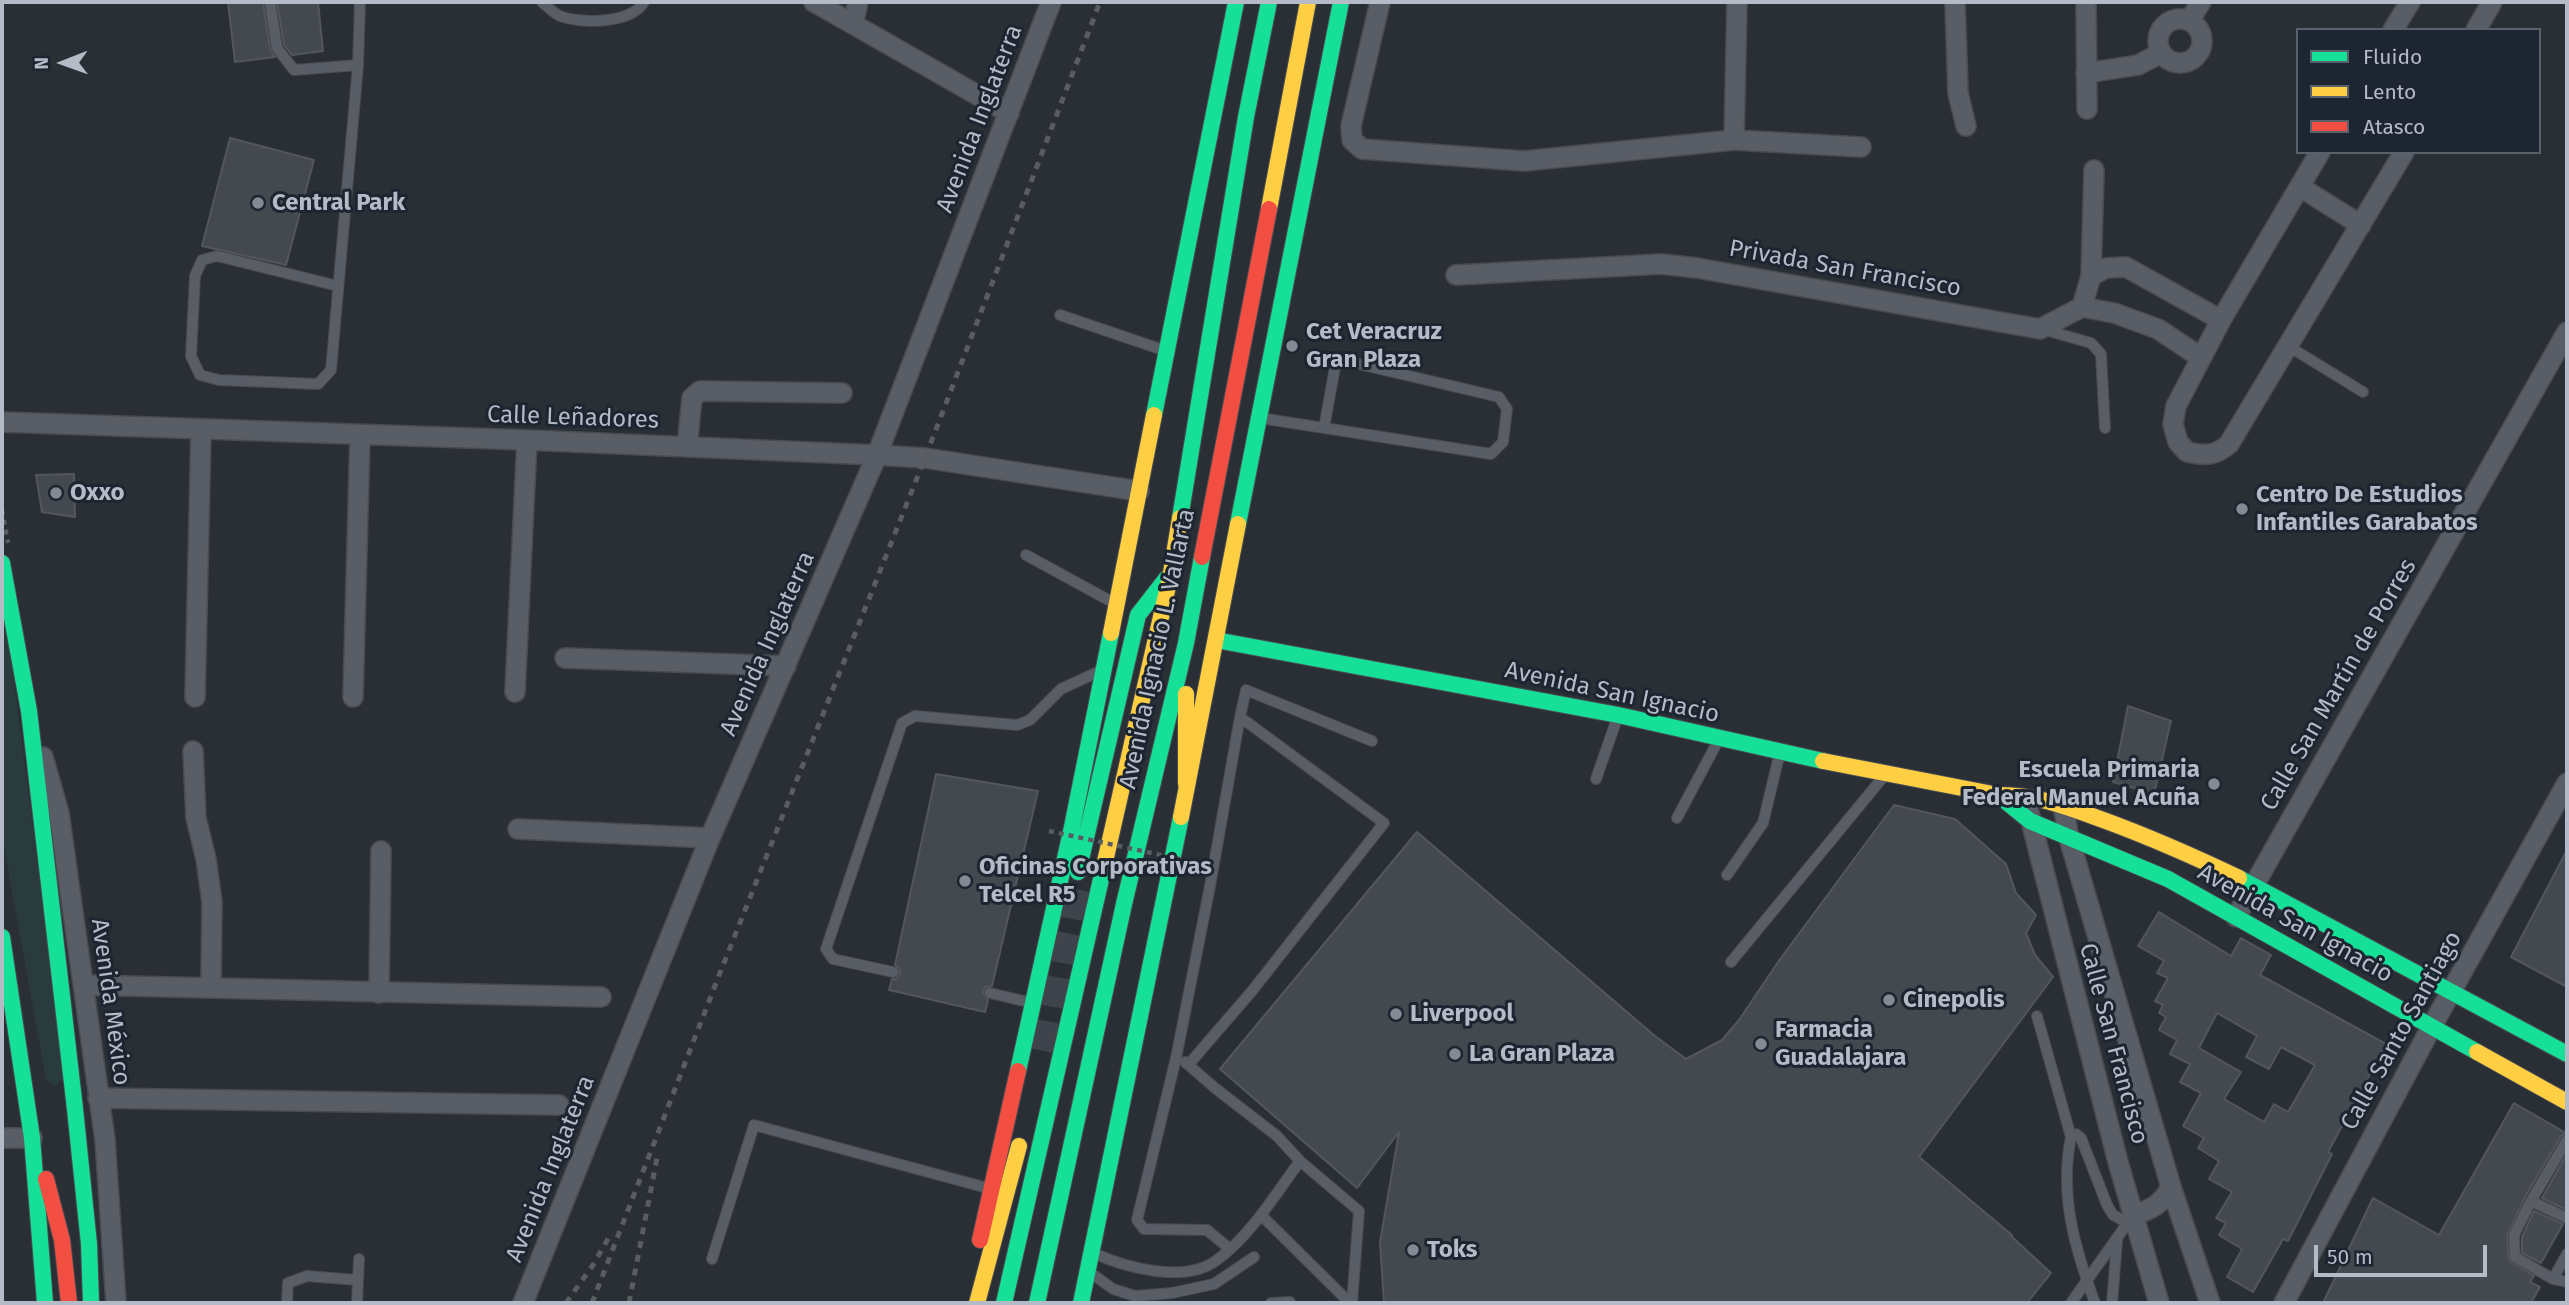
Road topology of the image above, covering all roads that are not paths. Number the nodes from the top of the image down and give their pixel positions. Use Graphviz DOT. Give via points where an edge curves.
graph roads {
  1 [pos="270,2"];
  2 [pos="360,2"];
  3 [pos="542,2"];
  4 [pos="644,2"];
  5 [pos="814,2"];
  6 [pos="858,2"];
  7 [pos="1051,2"];
  8 [pos="1236,2"];
  9 [pos="1269,2"];
  10 [pos="1308,2"];
  11 [pos="1341,2"];
  12 [pos="1380,2"];
  13 [pos="1737,2"];
  14 [pos="1955,2"];
  15 [pos="2085,2"];
  16 [pos="2201,2"];
  17 [pos="2410,2"];
  18 [pos="2492,2"];
  19 [pos="2189,21"];
  20 [pos="853,24"];
  21 [pos="2394,28"];
  22 [pos="2477,28"];
  23 [pos="2161,53"];
  24 [pos="358,65"];
  25 [pos="2086,73"];
  26 [pos="2087,109"];
  27 [pos="1009,113"];
  28 [pos="1966,126"];
  29 [pos="1734,140"];
  30 [pos="1861,147"];
  31 [pos="2319,154"];
  32 [pos="2403,154"];
  33 [pos="2094,170"];
  34 [pos="2300,187"];
  35 [pos="2361,225"];
  36 [pos="1456,275"];
  37 [pos="2091,276"];
  38 [pos="338,286"];
  39 [pos="2082,307"];
  40 [pos="1060,315"];
  41 [pos="2221,320"];
  42 [pos="2040,328"];
  43 [pos="2567,332"];
  44 [pos="2288,346"];
  45 [pos="1167,352"];
  46 [pos="2200,357"];
  47 [pos="2363,392"];
  48 [pos="842,393"];
  49 [pos="1259,418"];
  50 [pos="2,422"];
  51 [pos="1324,428"];
  52 [pos="2105,428"];
  53 [pos="201,430"];
  54 [pos="360,435"];
  55 [pos="527,440"];
  56 [pos="687,447"];
  57 [pos="877,455"];
  58 [pos="1139,491"];
  59 [pos="1026,555"];
  60 [pos="2,563"];
  61 [pos="1171,573"];
  62 [pos="1117,605"];
  63 [pos="1138,615"];
  64 [pos="1159,624"];
  65 [pos="1216,640"];
  66 [pos="1186,643"];
  67 [pos="565,659"];
  68 [pos="786,666"];
  69 [pos="1104,669"];
  70 [pos="516,692"];
  71 [pos="195,696"];
  72 [pos="353,697"];
  73 [pos="29,711"];
  74 [pos="1618,715"];
  75 [pos="1240,717"];
  76 [pos="1720,738"];
  77 [pos="1372,741"];
  78 [pos="193,751"];
  79 [pos="1780,752"];
  80 [pos="1887,773"];
  81 [pos="1595,779"];
  82 [pos="2567,783"];
  83 [pos="1186,784"];
  84 [pos="1998,794"];
  85 [pos="2027,795"];
  86 [pos="2063,804"];
  87 [pos="1677,818"];
  88 [pos="2030,821"];
  89 [pos="518,829"];
  90 [pos="710,838"];
  91 [pos="2069,838"];
  92 [pos="382,851"];
  93 [pos="1078,872"];
  94 [pos="1727,875"];
  95 [pos="2255,885"];
  96 [pos="2236,917"];
  97 [pos="2,937"];
  98 [pos="1731,962"];
  99 [pos="893,972"];
  100 [pos="83,985"];
  101 [pos="211,988"];
  102 [pos="2451,991"];
  103 [pos="379,992"];
  104 [pos="990,993"];
  105 [pos="601,997"];
  106 [pos="1033,1003"];
  107 [pos="8,1013"];
  108 [pos="2037,1016"];
  109 [pos="2432,1026"];
  110 [pos="2567,1054"];
  111 [pos="1176,1058"];
  112 [pos="1189,1064"];
  113 [pos="99,1098"];
  114 [pos="2567,1102"];
  115 [pos="559,1105"];
  116 [pos="1023,1132"];
  117 [pos="2071,1137"];
  118 [pos="2,1138"];
  119 [pos="32,1138"];
  120 [pos="2566,1147"];
  121 [pos="1300,1161"];
  122 [pos="2171,1187"];
  123 [pos="991,1189"];
  124 [pos="2531,1201"];
  125 [pos="1261,1215"];
  126 [pos="2567,1218"];
  127 [pos="2131,1219"];
  128 [pos="2118,1240"];
  129 [pos="1230,1249"];
  130 [pos="1092,1252"];
  131 [pos="2567,1254"];
  132 [pos="1254,1257"];
  133 [pos="359,1259"];
  134 [pos="712,1259"];
  135 [pos="1088,1270"];
  136 [pos="2553,1279"];
  137 [pos="358,1280"];
  138 [pos="2087,1282"];
  139 [pos="2567,1282"];
  140 [pos="1290,1302"];
  141 [pos="45,1303"];
  142 [pos="69,1303"];
  143 [pos="91,1303"];
  144 [pos="117,1303"];
  145 [pos="286,1303"];
  146 [pos="357,1303"];
  147 [pos="523,1303"];
  148 [pos="966,1303"];
  149 [pos="977,1303"];
  150 [pos="1004,1303"];
  151 [pos="1037,1303"];
  152 [pos="1081,1303"];
  153 [pos="1271,1303"];
  154 [pos="1351,1303"];
  155 [pos="2071,1303"];
  156 [pos="2095,1303"];
  157 [pos="2112,1303"];
  158 [pos="2159,1303"];
  159 [pos="2210,1303"];
  160 [pos="2284,1303"];
  1 -- 24 [label="lane" via="277,48 294,70"];
  2 -- 24 [label="lane"];
  3 -- 4 [label="lane" via="558,15 593,21 615,19"];
  5 -- 20 [label="street"];
  6 -- 20 [label="street"];
  7 -- 27 [label="street, Avenida Inglaterra"];
  8 -- 45 [label="main road, Avenida Ignacio L. Vallarta"];
  9 -- 61 [label="main road, Avenida Ignacio L. Vallarta"];
  10 -- 66 [label="main road, Avenida Ignacio L. Vallarta"];
  11 -- 49 [label="main road"];
  12 -- 29 [label="street" via="1351,125 1352,139 1362,149 1524,161"];
  13 -- 29 [label="street"];
  14 -- 28 [label="street" via="1958,93"];
  15 -- 25 [label="street"];
  16 -- 19 [label="street"];
  17 -- 21 [label="street"];
  18 -- 22 [label="street"];
  19 -- 23 [label="street" via="2171,21 2163,27 2158,44"];
  19 -- 23 [label="street" via="2202,37 2197,56 2178,63"];
  20 -- 27 [label="street"];
  23 -- 25 [label="street" via="2138,65"];
  24 -- 38 [label="lane"];
  25 -- 26 [label="street"];
  27 -- 57 [label="street, Avenida Inglaterra"];
  29 -- 30 [label="street"];
  31 -- 34 [label="street"];
  32 -- 35 [label="street"];
  33 -- 37 [label="street"];
  34 -- 35 [label="street"];
  34 -- 41 [label="street"];
  35 -- 44 [label="street"];
  36 -- 42 [label="street, Privada San Francisco" via="1661,264"];
  37 -- 39 [label="street"];
  37 -- 41 [label="street" via="2106,268 2126,267"];
  38 -- 38 [label="lane" via="217,256 202,260 195,276 191,356 200,375 219,380 317,384 331,370"];
  39 -- 42 [label="street"];
  39 -- 46 [label="street" via="2158,329"];
  40 -- 45 [label="lane"];
  41 -- 46 [label="street"];
  42 -- 52 [label="lane" via="2091,343 2101,354"];
  43 -- 95 [label="street, Calle San Martín de Porres"];
  44 -- 46 [label="street" via="2229,443 2218,453 2205,455 2188,453 2178,442 2173,424 2176,406"];
  44 -- 47 [label="lane"];
  45 -- 58 [label="main road, Avenida Ignacio L. Vallarta"];
  48 -- 56 [label="street" via="700,391 692,398"];
  49 -- 51 [label="lane"];
  49 -- 65 [label="main road"];
  50 -- 53 [label="street, Calle Leñadores"];
  51 -- 51 [label="lane" via="1491,453 1503,442 1507,409 1499,397 1346,361 1335,368"];
  53 -- 54 [label="street, Calle Leñadores"];
  53 -- 71 [label="street"];
  54 -- 55 [label="street, Calle Leñadores"];
  54 -- 72 [label="street"];
  55 -- 56 [label="street, Calle Leñadores"];
  55 -- 70 [label="street"];
  56 -- 57 [label="street, Calle Leñadores"];
  57 -- 58 [label="street, Calle Leñadores" via="925,458"];
  57 -- 68 [label="street, Avenida Inglaterra"];
  58 -- 62 [label="main road, Avenida Ignacio L. Vallarta"];
  59 -- 62 [label="lane"];
  60 -- 73 [label="main road, Avenida México"];
  61 -- 63 [label="main road"];
  61 -- 64 [label="main road, Avenida Ignacio L. Vallarta"];
  62 -- 63 [label="lane"];
  62 -- 69 [label="main road, Avenida Ignacio L. Vallarta"];
  63 -- 64 [label="lane"];
  63 -- 93 [label="main road"];
  64 -- 150 [label="main road, Avenida Ignacio L. Vallarta"];
  65 -- 74 [label="main road, Avenida San Ignacio"];
  65 -- 83 [label="main road"];
  66 -- 83 [label="main road"];
  66 -- 151 [label="main road, Avenida Ignacio L. Vallarta"];
  67 -- 68 [label="street"];
  68 -- 90 [label="street, Avenida Inglaterra"];
  69 -- 99 [label="lane" via="1061,689 1030,720 1017,725 915,716 902,723 826,949 833,959"];
  69 -- 106 [label="main road, Avenida Ignacio L. Vallarta"];
  73 -- 100 [label="street, Avenida México" via="60,813"];
  73 -- 143 [label="main road, Avenida México" via="75,1109"];
  74 -- 76 [label="main road, Avenida San Ignacio"];
  74 -- 81 [label="lane"];
  75 -- 77 [label="lane" via="1246,690"];
  75 -- 111 [label="lane"];
  75 -- 112 [label="lane" via="1384,823"];
  76 -- 79 [label="main road, Avenida San Ignacio"];
  76 -- 87 [label="lane"];
  78 -- 101 [label="street" via="196,818 212,902"];
  79 -- 80 [label="main road, Avenida San Ignacio"];
  79 -- 94 [label="lane" via="1763,823"];
  80 -- 84 [label="main road, Avenida San Ignacio"];
  80 -- 98 [label="lane"];
  82 -- 102 [label="street, Calle Santo Santiago"];
  83 -- 130 [label="main road"];
  84 -- 85 [label="main road, Avenida San Ignacio"];
  84 -- 88 [label="main road, Avenida San Ignacio"];
  85 -- 86 [label="main road, Avenida San Ignacio"];
  85 -- 88 [label="street, Calle San Francisco"];
  86 -- 91 [label="street, Calle San Francisco"];
  86 -- 95 [label="main road, Avenida San Ignacio" via="2171,845"];
  88 -- 91 [label="main road, Avenida San Ignacio"];
  88 -- 127 [label="street, Calle San Francisco"];
  89 -- 90 [label="street"];
  90 -- 147 [label="street, Avenida Inglaterra"];
  91 -- 96 [label="main road, Avenida San Ignacio" via="2168,878"];
  91 -- 122 [label="street, Calle San Francisco"];
  92 -- 103 [label="street"];
  95 -- 96 [label="street, Calle San Martín de Porres"];
  95 -- 102 [label="main road, Avenida San Ignacio"];
  96 -- 109 [label="main road, Avenida San Ignacio"];
  97 -- 107 [label="main road"];
  100 -- 101 [label="street"];
  100 -- 113 [label="street, Avenida México"];
  101 -- 103 [label="street"];
  102 -- 109 [label="street, Calle Santo Santiago"];
  102 -- 110 [label="main road, Avenida San Ignacio"];
  103 -- 105 [label="street"];
  104 -- 106 [label="lane"];
  106 -- 123 [label="main road, Avenida Ignacio L. Vallarta"];
  107 -- 119 [label="main road"];
  108 -- 117 [label="lane"];
  109 -- 114 [label="main road, Avenida San Ignacio"];
  109 -- 160 [label="street, Calle Santo Santiago"];
  111 -- 112 [label="lane"];
  111 -- 129 [label="lane" via="1137,1220 1144,1229 1207,1230"];
  112 -- 121 [label="lane" via="1277,1136"];
  113 -- 115 [label="street"];
  113 -- 144 [label="street, Avenida México"];
  116 -- 149 [label="main road"];
  117 -- 127 [label="lane" via="2081,1138 2113,1215"];
  117 -- 138 [label="lane" via="2066,1160 2068,1215"];
  118 -- 119 [label="street"];
  119 -- 141 [label="main road"];
  119 -- 142 [label="main road" via="55,1205"];
  120 -- 124 [label="lane"];
  121 -- 125 [label="lane"];
  121 -- 154 [label="lane" via="1359,1211"];
  122 -- 127 [label="street" via="2157,1206"];
  122 -- 159 [label="street, Calle San Francisco"];
  123 -- 134 [label="lane" via="754,1125"];
  123 -- 148 [label="main road, Avenida Ignacio L. Vallarta"];
  124 -- 126 [label="lane"];
  124 -- 136 [label="lane" via="2514,1235 2515,1257"];
  125 -- 129 [label="lane"];
  125 -- 154 [label="lane"];
  127 -- 128 [label="lane"];
  127 -- 158 [label="street, Calle San Francisco"];
  128 -- 138 [label="lane"];
  128 -- 157 [label="lane"];
  129 -- 130 [label="lane" via="1215,1262 1189,1271 1141,1269"];
  130 -- 135 [label="main road"];
  131 -- 136 [label="lane"];
  132 -- 135 [label="lane" via="1214,1284 1135,1296 1113,1289"];
  133 -- 137 [label="lane"];
  135 -- 152 [label="main road"];
  136 -- 139 [label="lane"];
  137 -- 145 [label="lane" via="307,1276 288,1283"];
  137 -- 146 [label="lane"];
  138 -- 155 [label="lane"];
  138 -- 156 [label="lane"];
  140 -- 153 [label="lane"];
}
